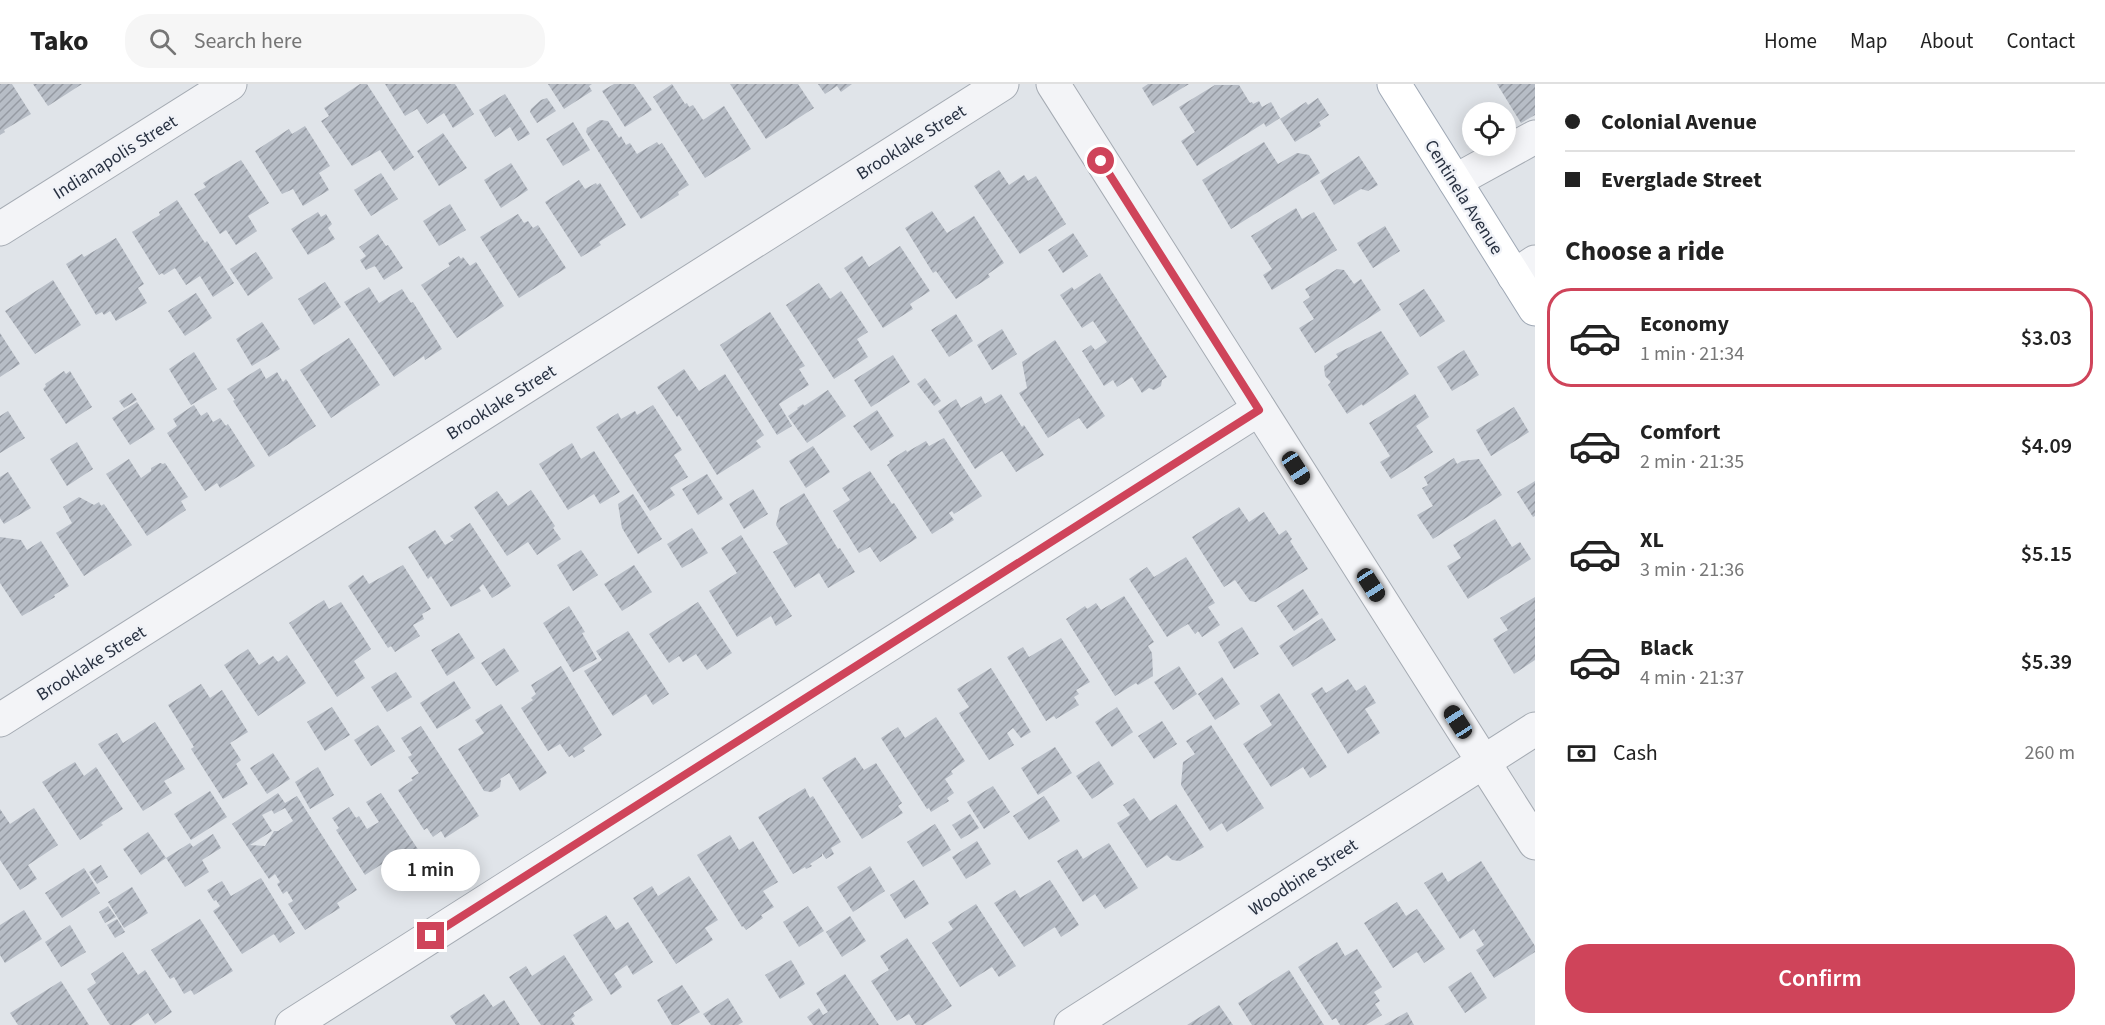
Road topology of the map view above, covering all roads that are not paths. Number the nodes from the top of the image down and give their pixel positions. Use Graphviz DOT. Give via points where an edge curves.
graph roads {
  1 [pos="230,84"];
  2 [pos="1002,84"];
  3 [pos="1053,84"];
  4 [pos="1394,84"];
  5 [pos="1535,136"];
  6 [pos="1455,181"];
  7 [pos="0,229"];
  8 [pos="1525,269"];
  9 [pos="1535,309"];
  10 [pos="1259,410"];
  11 [pos="0,720"];
  12 [pos="1535,729"];
  13 [pos="1483,762"];
  14 [pos="1535,843"];
  15 [pos="292,1025"];
  16 [pos="1071,1025"];
  1 -- 7 [label="street, Indianapolis Street"];
  2 -- 11 [label="street, Brooklake Street"];
  3 -- 10 [label="street"];
  4 -- 6 [label="main road, Centinela Avenue"];
  5 -- 6 [label="street"];
  6 -- 8 [label="main road, Centinela Avenue"];
  8 -- 9 [label="main road, Centinela Avenue"];
  10 -- 13 [label="street"];
  10 -- 15 [label="street"];
  12 -- 13 [label="street, Woodbine Street"];
  13 -- 14 [label="street"];
  13 -- 16 [label="street, Woodbine Street"];
}
